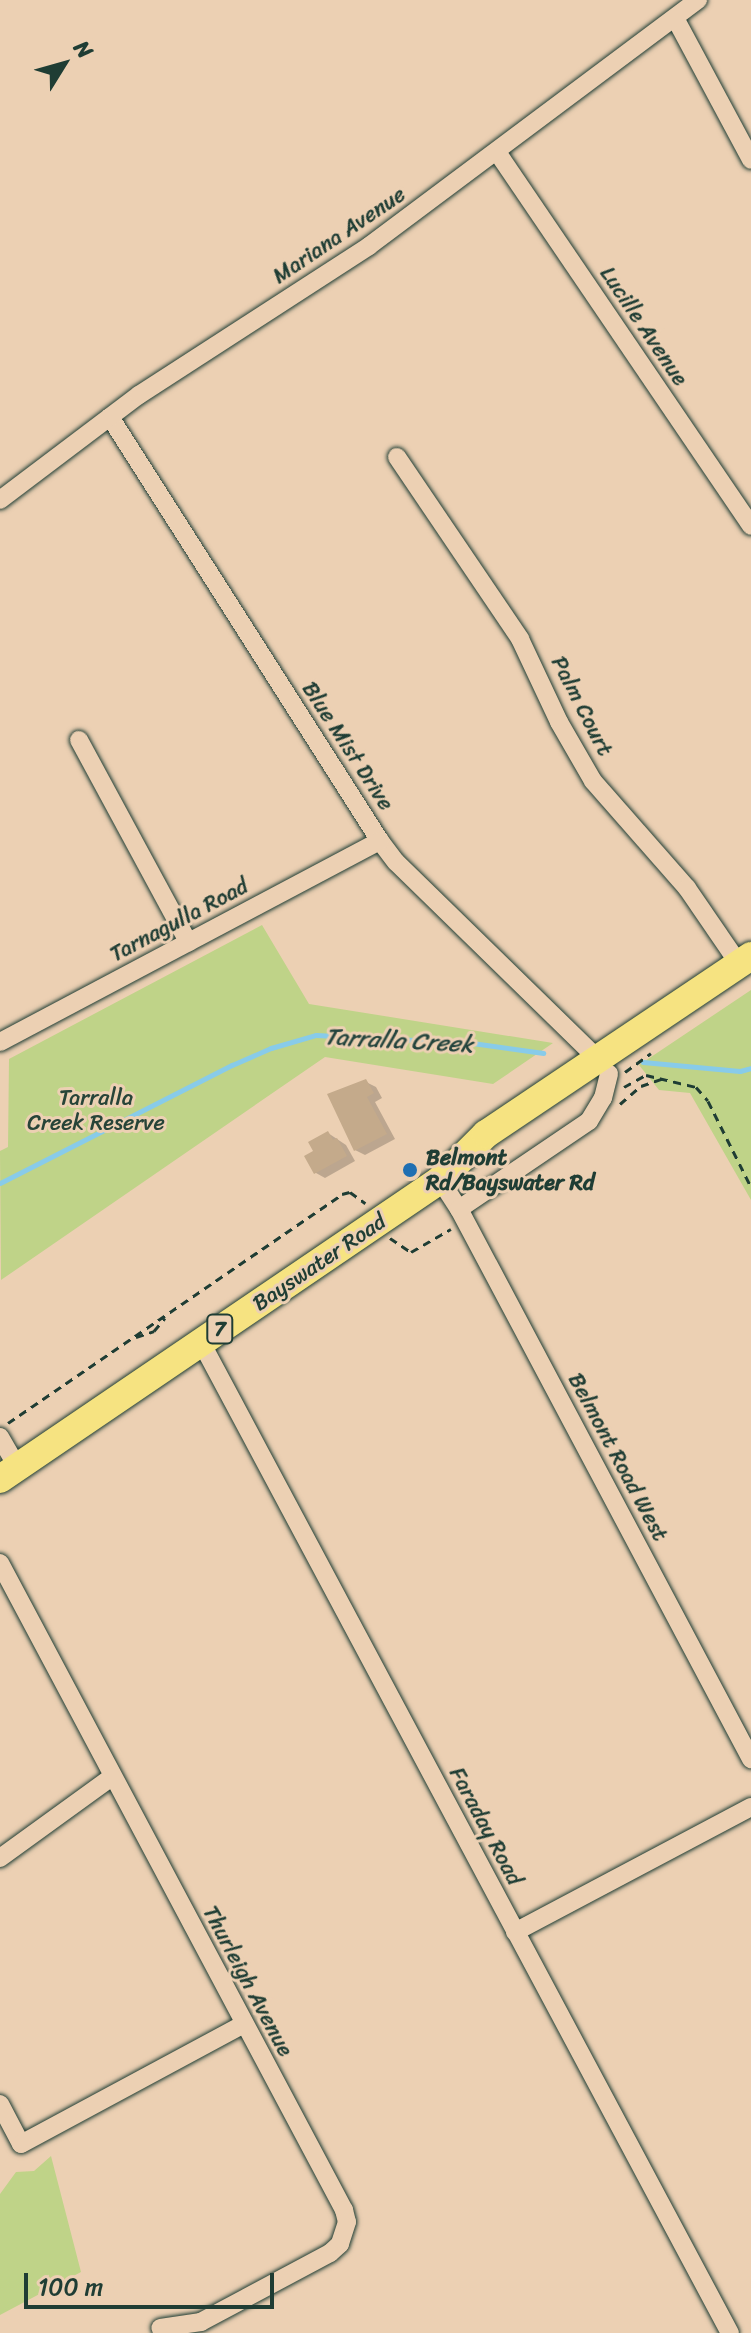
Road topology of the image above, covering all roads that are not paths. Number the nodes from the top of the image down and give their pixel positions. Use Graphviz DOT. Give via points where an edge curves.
graph roads {
  1 [pos="698,0"];
  2 [pos="675,18"];
  3 [pos="497,152"];
  4 [pos="751,160"];
  5 [pos="110,417"];
  6 [pos="397,457"];
  7 [pos="0,500"];
  8 [pos="751,526"];
  9 [pos="79,740"];
  10 [pos="380,841"];
  11 [pos="188,942"];
  12 [pos="747,967"];
  13 [pos="1,1040"];
  14 [pos="613,1074"];
  15 [pos="440,1180"];
  16 [pos="459,1209"];
  17 [pos="201,1342"];
  18 [pos="0,1437"];
  19 [pos="8,1473"];
  20 [pos="0,1563"];
  21 [pos="751,1759"];
  22 [pos="112,1777"];
  23 [pos="751,1807"];
  24 [pos="0,1858"];
  25 [pos="515,1932"];
  26 [pos="244,2024"];
  27 [pos="0,2104"];
  28 [pos="160,2328"];
  29 [pos="730,2333"];
  1 -- 2 [label="street, Mariana Avenue"];
  2 -- 3 [label="street, Mariana Avenue"];
  2 -- 4 [label="street"];
  3 -- 5 [label="street, Mariana Avenue" via="369,246"];
  3 -- 8 [label="street, Lucille Avenue"];
  5 -- 7 [label="street, Mariana Avenue"];
  5 -- 10 [label="street, Blue Mist Drive"];
  6 -- 12 [label="street, Palm Court" via="520,639 593,781 687,888"];
  9 -- 11 [label="street"];
  10 -- 11 [label="street, Tarnagulla Road"];
  10 -- 14 [label="street, Blue Mist Drive"];
  11 -- 13 [label="street, Tarnagulla Road"];
  12 -- 14 [label="main road, Bayswater Road / 7"];
  14 -- 15 [label="main road, Bayswater Road / 7" via="486,1134"];
  14 -- 16 [label="street" via="589,1121"];
  15 -- 16 [label="street, Belmont Road West"];
  15 -- 17 [label="main road, Bayswater Road / 7"];
  16 -- 21 [label="street, Belmont Road West"];
  17 -- 19 [label="main road, Bayswater Road / 7"];
  17 -- 25 [label="street, Faraday Road"];
  18 -- 19 [label="street"];
  20 -- 22 [label="street, Thurleigh Avenue"];
  22 -- 24 [label="street"];
  22 -- 26 [label="street, Thurleigh Avenue"];
  23 -- 25 [label="street"];
  25 -- 29 [label="street, Faraday Road"];
  26 -- 27 [label="street" via="21,2144"];
  26 -- 28 [label="street, Thurleigh Avenue" via="344,2210 346,2233 330,2253 201,2322"];
}
